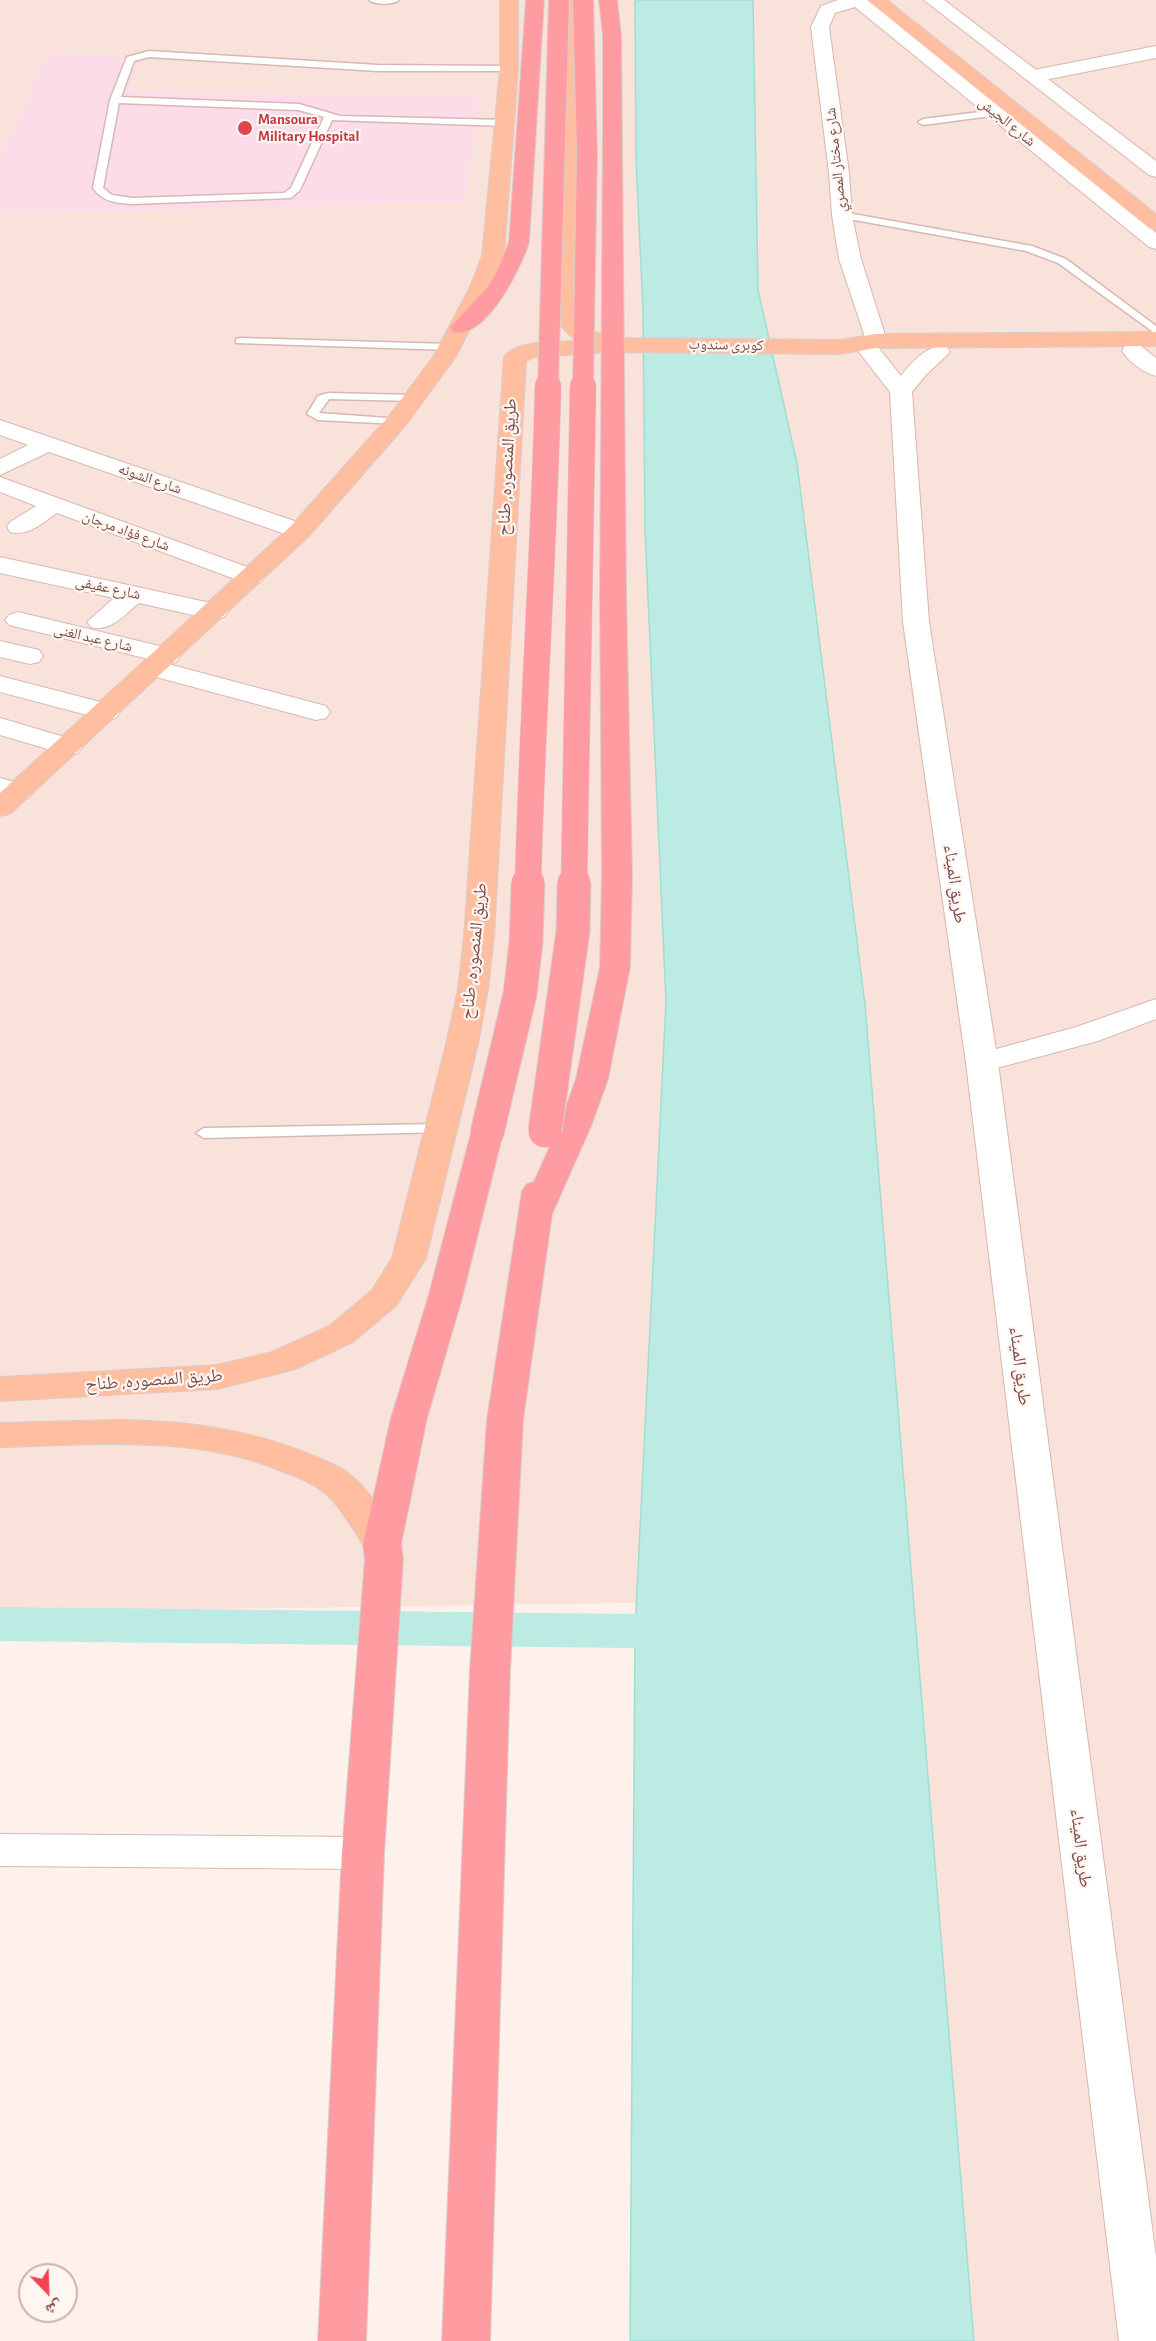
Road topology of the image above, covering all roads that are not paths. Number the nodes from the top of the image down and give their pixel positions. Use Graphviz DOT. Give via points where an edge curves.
graph roads {
  1 [pos="373,0"];
  2 [pos="395,0"];
  3 [pos="509,0"];
  4 [pos="535,0"];
  5 [pos="559,0"];
  6 [pos="568,0"];
  7 [pos="583,0"];
  8 [pos="608,0"];
  9 [pos="860,0"];
  10 [pos="876,0"];
  11 [pos="934,2"];
  12 [pos="1156,52"];
  13 [pos="509,69"];
  14 [pos="1034,76"];
  15 [pos="115,100"];
  16 [pos="996,113"];
  17 [pos="328,118"];
  18 [pos="923,122"];
  19 [pos="505,123"];
  20 [pos="1082,138"];
  21 [pos="1110,159"];
  22 [pos="1151,180"];
  23 [pos="842,215"];
  24 [pos="1156,224"];
  25 [pos="1156,243"];
  26 [pos="1156,332"];
  27 [pos="455,337"];
  28 [pos="1156,339"];
  29 [pos="240,341"];
  30 [pos="625,344"];
  31 [pos="873,347"];
  32 [pos="939,352"];
  33 [pos="1149,358"];
  34 [pos="901,391"];
  35 [pos="414,398"];
  36 [pos="397,421"];
  37 [pos="0,427"];
  38 [pos="47,444"];
  39 [pos="0,468"];
  40 [pos="0,484"];
  41 [pos="55,504"];
  42 [pos="19,527"];
  43 [pos="300,531"];
  44 [pos="0,565"];
  45 [pos="252,578"];
  46 [pos="134,594"];
  47 [pos="215,612"];
  48 [pos="18,620"];
  49 [pos="100,622"];
  50 [pos="0,649"];
  51 [pos="30,656"];
  52 [pos="161,662"];
  53 [pos="0,684"];
  54 [pos="106,712"];
  55 [pos="316,712"];
  56 [pos="0,726"];
  57 [pos="68,747"];
  58 [pos="6,796"];
  59 [pos="1156,1008"];
  60 [pos="982,1063"];
  61 [pos="440,1129"];
  62 [pos="204,1133"];
  63 [pos="537,1212"];
  64 [pos="0,1389"];
  65 [pos="0,1435"];
  66 [pos="383,1551"];
  67 [pos="0,1850"];
  68 [pos="363,1852"];
  69 [pos="342,2341"];
  70 [pos="466,2341"];
  71 [pos="1143,2341"];
  1 -- 2 [label="lane"];
  3 -- 13 [label="main road"];
  4 -- 27 [label="highway" via="516,255 490,300"];
  5 -- 66 [label="highway, bridge" via="544,535 526,942 520,994 445,1298 409,1418"];
  6 -- 30 [label="main road" via="572,326 583,336"];
  7 -- 63 [label="highway, bridge" via="588,153 573,931"];
  8 -- 30 [label="highway"];
  9 -- 16 [label="street, شارع الجيش"];
  9 -- 23 [label="street, شارع مختار المصري" via="827,10 820,27"];
  10 -- 24 [label="main road"];
  11 -- 14 [label="street"];
  11 -- 20 [label="main road"];
  12 -- 14 [label="street"];
  13 -- 15 [label="lane" via="355,68 149,54 130,59"];
  13 -- 19 [label="main road"];
  14 -- 22 [label="street"];
  15 -- 17 [label="lane" via="299,107"];
  15 -- 17 [label="lane" via="98,188 102,195 114,200 293,194"];
  16 -- 18 [label="lane"];
  16 -- 25 [label="street, شارع الجيش"];
  17 -- 19 [label="lane"];
  19 -- 27 [label="main road" via="493,255"];
  21 -- 22 [label="main road"];
  23 -- 26 [label="lane" via="1028,248 1062,261"];
  23 -- 31 [label="street, شارع مختار المصري" via="849,259"];
  27 -- 29 [label="lane"];
  27 -- 35 [label="main road"];
  28 -- 31 [label="main road"];
  30 -- 31 [label="main road, كوبرى سندوب"];
  30 -- 61 [label="main road, طريق المنصوره, طناح" via="530,351 521,353 513,362 474,989"];
  30 -- 63 [label="highway" via="615,967 592,1079"];
  31 -- 32 [label="main road"];
  31 -- 34 [label="street"];
  32 -- 33 [label="main road"];
  32 -- 34 [label="street"];
  34 -- 60 [label="street, طريق الميناء" via="916,622"];
  35 -- 36 [label="main road"];
  35 -- 36 [label="lane" via="328,396 322,398 313,414"];
  36 -- 43 [label="main road"];
  37 -- 38 [label="street, شارع الشونه"];
  38 -- 39 [label="street"];
  38 -- 43 [label="street, شارع الشونه"];
  40 -- 41 [label="street, شارع فؤاد مرجان"];
  41 -- 42 [label="street"];
  41 -- 45 [label="street, شارع فؤاد مرجان"];
  43 -- 45 [label="main road"];
  44 -- 46 [label="street, شارع عفيفى"];
  45 -- 47 [label="main road"];
  46 -- 47 [label="street, شارع عفيفى"];
  46 -- 49 [label="street"];
  47 -- 52 [label="main road"];
  48 -- 52 [label="street, شارع عبد الغنى"];
  50 -- 51 [label="street"];
  52 -- 54 [label="main road"];
  52 -- 55 [label="street, شارع عبد الغنى"];
  53 -- 54 [label="street"];
  54 -- 57 [label="main road"];
  56 -- 57 [label="street"];
  57 -- 58 [label="main road"];
  59 -- 60 [label="street" via="1087,1034"];
  60 -- 71 [label="street, طريق الميناء"];
  61 -- 62 [label="lane"];
  61 -- 64 [label="main road, طريق المنصوره, طناح" via="409,1258 384,1298 341,1334 283,1361 217,1377"];
  63 -- 70 [label="highway" via="505,1420 489,1670"];
  65 -- 66 [label="main road" via="166,1434 233,1441 280,1454 325,1476 344,1491"];
  66 -- 68 [label="highway"];
  67 -- 68 [label="street"];
  68 -- 69 [label="highway"];
}
